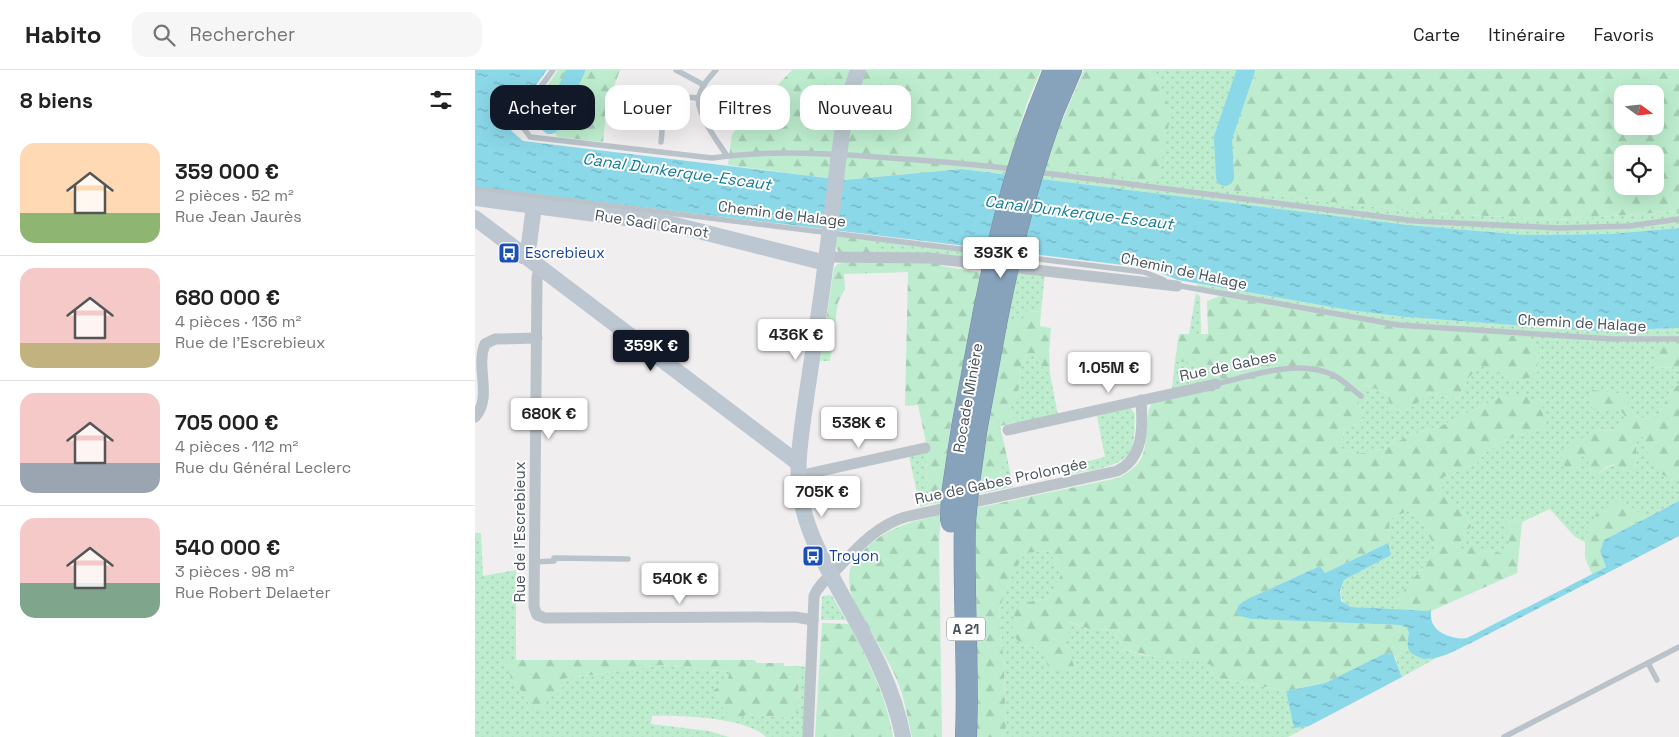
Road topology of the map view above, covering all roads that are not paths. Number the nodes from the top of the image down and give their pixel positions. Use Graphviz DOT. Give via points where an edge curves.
graph roads {
  1 [pos="553,70"];
  2 [pos="676,70"];
  3 [pos="717,70"];
  4 [pos="858,70"];
  5 [pos="1055,70"];
  6 [pos="1071,70"];
  7 [pos="704,85"];
  8 [pos="700,94"];
  9 [pos="698,98"];
  10 [pos="1046,110"];
  11 [pos="661,142"];
  12 [pos="727,156"];
  13 [pos="839,158"];
  14 [pos="475,189"];
  15 [pos="475,198"];
  16 [pos="534,206"];
  17 [pos="1679,219"];
  18 [pos="481,223"];
  19 [pos="523,256"];
  20 [pos="826,257"];
  21 [pos="539,268"];
  22 [pos="1177,286"];
  23 [pos="537,338"];
  24 [pos="1679,339"];
  25 [pos="1216,384"];
  26 [pos="1361,396"];
  27 [pos="1141,400"];
  28 [pos="475,417"];
  29 [pos="1008,430"];
  30 [pos="925,448"];
  31 [pos="798,470"];
  32 [pos="958,522"];
  33 [pos="628,559"];
  34 [pos="534,562"];
  35 [pos="831,574"];
  36 [pos="813,620"];
  37 [pos="1679,647"];
  38 [pos="1648,663"];
  39 [pos="1657,680"];
  40 [pos="807,737"];
  41 [pos="903,737"];
  42 [pos="952,737"];
  43 [pos="966,737"];
  44 [pos="1504,737"];
  1 -- 12 [label="lane" via="517,119 530,137 712,158"];
  2 -- 7 [label="lane"];
  3 -- 7 [label="lane"];
  4 -- 13 [label="street" via="847,107"];
  5 -- 10 [label="highway, Rocade Minière / A 21"];
  6 -- 10 [label="highway, Rocade Minière / A 21"];
  8 -- 9 [label="lane"];
  9 -- 11 [label="lane" via="682,96 665,105"];
  9 -- 12 [label="lane" via="701,113"];
  10 -- 32 [label="highway, Rocade Minière / A 21, bridge" via="1026,141 1008,201 990,317 962,427"];
  12 -- 13 [label="lane" via="819,153"];
  13 -- 17 [label="lane" via="964,163 1415,221 1558,228 1629,226"];
  13 -- 20 [label="street, bridge"];
  14 -- 22 [label="lane, Chemin de Halage" via="1144,272"];
  15 -- 16 [label="street, Rue Sadi Carnot"];
  16 -- 19 [label="street" via="529,244"];
  16 -- 20 [label="street, Rue Sadi Carnot" via="671,224"];
  18 -- 19 [label="street"];
  19 -- 21 [label="street"];
  20 -- 22 [label="street" via="929,258"];
  20 -- 31 [label="street"];
  21 -- 23 [label="street, Rue de l'Escrebieux"];
  21 -- 31 [label="street"];
  22 -- 24 [label="lane, Chemin de Halage" via="1398,325 1613,339"];
  23 -- 28 [label="street" via="495,339 485,344 482,404"];
  23 -- 34 [label="street, Rue de l'Escrebieux"];
  25 -- 26 [label="lane, Rue de Gabes" via="1305,367 1334,375"];
  25 -- 27 [label="street, Rue de Gabes"];
  27 -- 29 [label="street, Rue de Gabes"];
  27 -- 35 [label="street, Rue de Gabes Prolongée" via="1140,442 1126,467 899,519 874,533"];
  30 -- 31 [label="street"];
  31 -- 35 [label="street" via="806,520"];
  32 -- 42 [label="highway, Rocade Minière / A 21"];
  32 -- 43 [label="highway, Rocade Minière / A 21" via="964,575"];
  33 -- 34 [label="lane" via="554,558 554,561"];
  34 -- 36 [label="street, Rue de l'Escrebieux" via="534,607 537,615 545,618 795,617"];
  35 -- 36 [label="street, Rue de Gabes Prolongée" via="816,592"];
  35 -- 41 [label="street" via="886,680"];
  36 -- 40 [label="street, Rue de Gabes Prolongée"];
  37 -- 38 [label="lane"];
  38 -- 39 [label="lane"];
  38 -- 44 [label="lane"];
}
